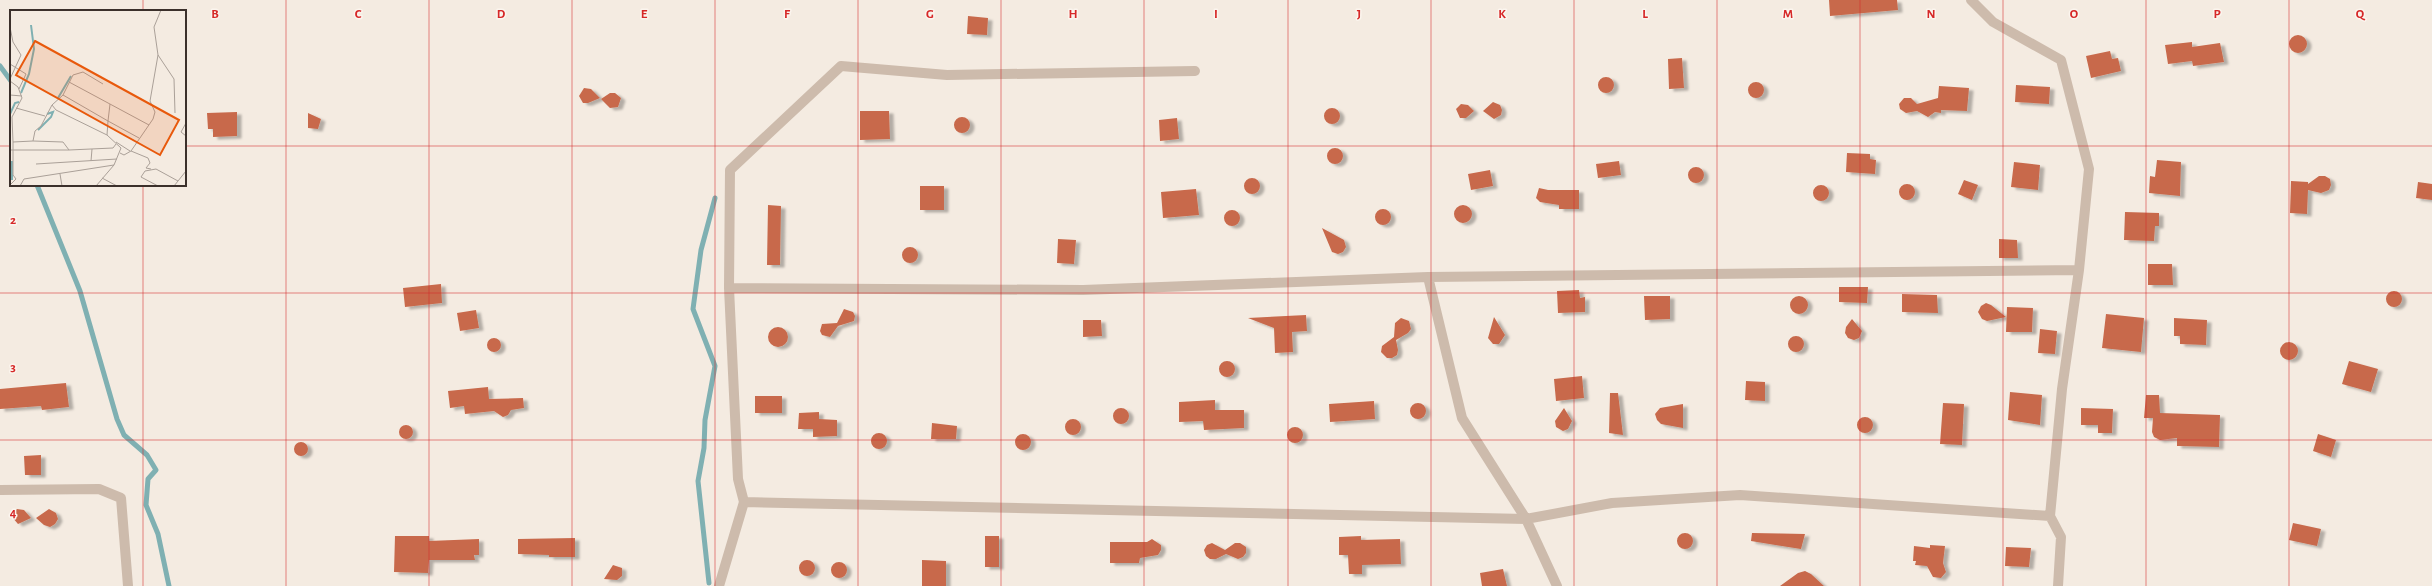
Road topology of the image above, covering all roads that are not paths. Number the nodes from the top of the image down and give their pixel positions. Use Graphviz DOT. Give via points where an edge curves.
graph roads {
  1 [pos="1971,0"];
  2 [pos="1195,71"];
  3 [pos="2079,270"];
  4 [pos="1428,277"];
  5 [pos="729,288"];
  6 [pos="0,490"];
  7 [pos="744,502"];
  8 [pos="2050,516"];
  9 [pos="1526,519"];
  10 [pos="128,586"];
  11 [pos="719,586"];
  12 [pos="1557,586"];
  13 [pos="2058,586"];
  1 -- 3 [label="street" via="1993,22 2061,60 2089,169"];
  2 -- 5 [label="street" via="947,75 841,66 730,170"];
  3 -- 4 [label="street"];
  3 -- 8 [label="street" via="2062,389"];
  4 -- 5 [label="street" via="1083,290"];
  4 -- 9 [label="street" via="1462,418"];
  5 -- 7 [label="street" via="738,479"];
  6 -- 10 [label="street" via="99,489 121,498"];
  7 -- 9 [label="street"];
  7 -- 11 [label="street"];
  8 -- 9 [label="street" via="1740,495 1612,503"];
  8 -- 13 [label="street" via="2061,537"];
  9 -- 12 [label="street"];
}
